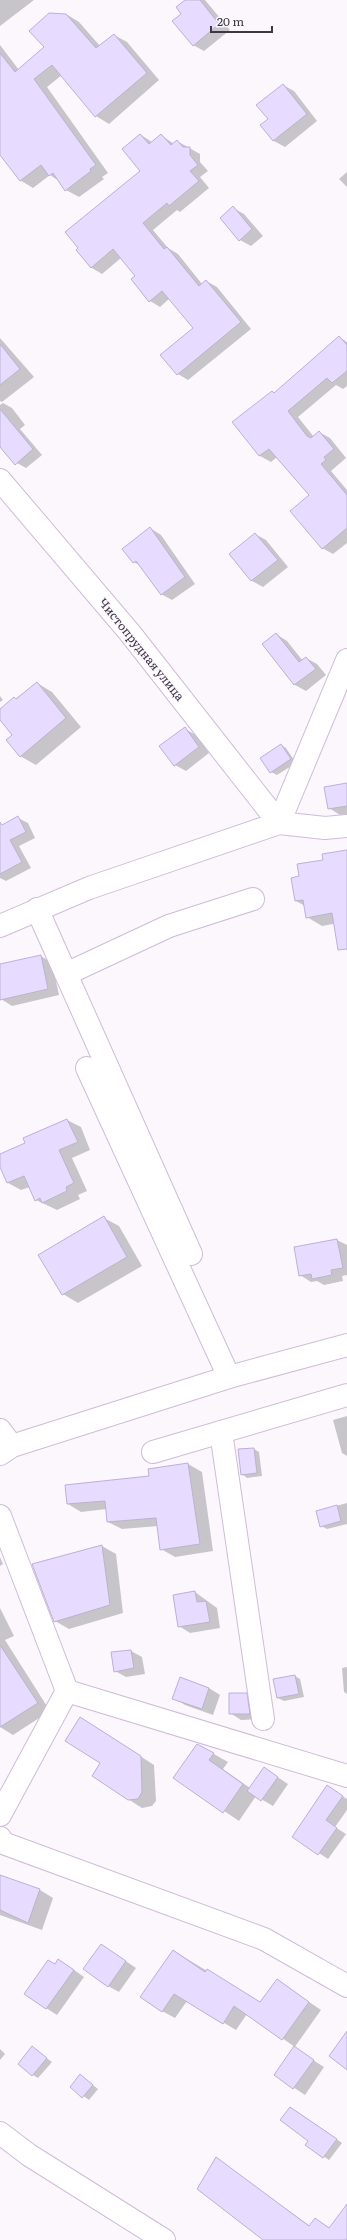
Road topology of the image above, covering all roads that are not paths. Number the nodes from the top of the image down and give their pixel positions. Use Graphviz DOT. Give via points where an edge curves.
graph roads {
  1 [pos="0,480"];
  2 [pos="347,660"];
  3 [pos="279,822"];
  4 [pos="347,826"];
  5 [pos="253,899"];
  6 [pos="37,908"];
  7 [pos="0,926"];
  8 [pos="66,974"];
  9 [pos="87,1068"];
  10 [pos="191,1254"];
  11 [pos="347,1345"];
  12 [pos="229,1377"];
  13 [pos="347,1395"];
  14 [pos="221,1432"];
  15 [pos="4,1443"];
  16 [pos="153,1452"];
  17 [pos="0,1516"];
  18 [pos="67,1691"];
  19 [pos="263,1719"];
  20 [pos="347,1776"];
  21 [pos="0,1815"];
  22 [pos="0,1838"];
  23 [pos="347,1986"];
  24 [pos="0,2133"];
  25 [pos="164,2240"];
  1 -- 3 [label="street, Чистопрудная улица" via="130,633"];
  2 -- 3 [label="street"];
  3 -- 4 [label="street" via="325,828"];
  3 -- 6 [label="street"];
  5 -- 8 [label="street" via="170,926"];
  6 -- 7 [label="street"];
  6 -- 8 [label="street"];
  8 -- 10 [label="street"];
  9 -- 12 [label="street"];
  11 -- 12 [label="street"];
  12 -- 15 [label="street"];
  13 -- 14 [label="street"];
  14 -- 16 [label="street"];
  14 -- 19 [label="street"];
  17 -- 18 [label="street"];
  18 -- 20 [label="street"];
  18 -- 21 [label="street"];
  22 -- 23 [label="street" via="3,1843 264,1939"];
  24 -- 25 [label="street" via="29,2155"];
}
